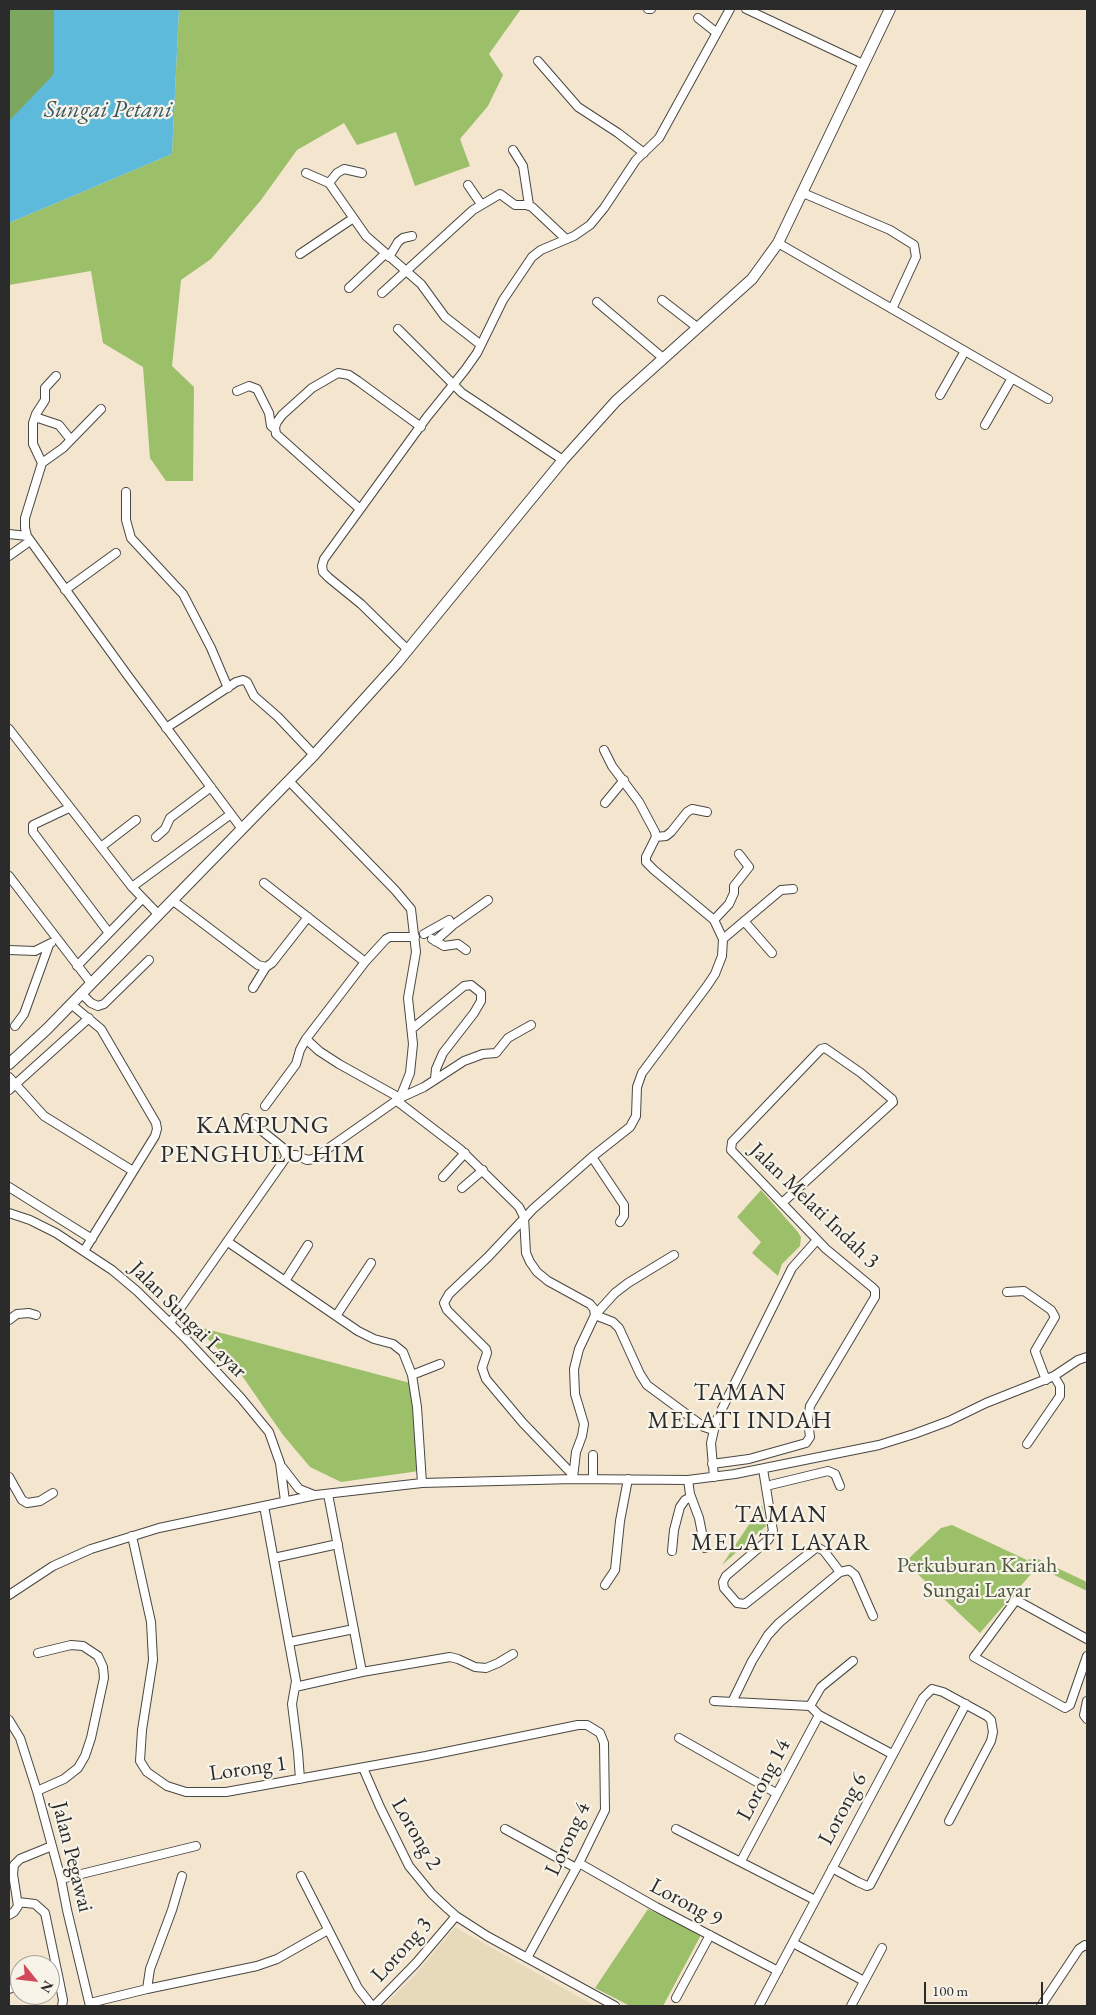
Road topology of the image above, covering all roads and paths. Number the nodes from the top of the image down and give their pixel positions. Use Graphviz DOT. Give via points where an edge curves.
graph roads {
  1 [pos="730,9"];
  2 [pos="746,9"];
  3 [pos="890,9"];
  4 [pos="698,18"];
  5 [pos="717,33"];
  6 [pos="538,61"];
  7 [pos="863,64"];
  8 [pos="513,150"];
  9 [pos="644,153"];
  10 [pos="362,173"];
  11 [pos="306,174"];
  12 [pos="329,183"];
  13 [pos="468,185"];
  14 [pos="803,193"];
  15 [pos="481,204"];
  16 [pos="528,205"];
  17 [pos="352,219"];
  18 [pos="412,236"];
  19 [pos="566,239"];
  20 [pos="778,243"];
  21 [pos="300,254"];
  22 [pos="387,256"];
  23 [pos="405,271"];
  24 [pos="349,288"];
  25 [pos="382,293"];
  26 [pos="662,300"];
  27 [pos="596,302"];
  28 [pos="892,309"];
  29 [pos="398,328"];
  30 [pos="698,328"];
  31 [pos="481,345"];
  32 [pos="965,351"];
  33 [pos="663,358"];
  34 [pos="56,376"];
  35 [pos="1012,378"];
  36 [pos="454,385"];
  37 [pos="237,391"];
  38 [pos="940,395"];
  39 [pos="1048,399"];
  40 [pos="101,409"];
  41 [pos="35,417"];
  42 [pos="985,425"];
  43 [pos="420,427"];
  44 [pos="274,429"];
  45 [pos="71,440"];
  46 [pos="564,460"];
  47 [pos="42,463"];
  48 [pos="126,492"];
  49 [pos="360,509"];
  50 [pos="9,534"];
  51 [pos="28,539"];
  52 [pos="116,553"];
  53 [pos="9,556"];
  54 [pos="66,590"];
  55 [pos="408,650"];
  56 [pos="232,685"];
  57 [pos="166,728"];
  58 [pos="9,729"];
  59 [pos="604,750"];
  60 [pos="314,755"];
  61 [pos="624,780"];
  62 [pos="289,781"];
  63 [pos="210,787"];
  64 [pos="605,803"];
  65 [pos="69,808"];
  66 [pos="707,812"];
  67 [pos="231,814"];
  68 [pos="136,820"];
  69 [pos="242,829"];
  70 [pos="156,837"];
  71 [pos="656,837"];
  72 [pos="101,847"];
  73 [pos="739,854"];
  74 [pos="9,876"];
  75 [pos="264,883"];
  76 [pos="132,887"];
  77 [pos="793,889"];
  78 [pos="142,899"];
  79 [pos="172,900"];
  80 [pos="488,900"];
  81 [pos="158,914"];
  82 [pos="308,917"];
  83 [pos="714,920"];
  84 [pos="744,921"];
  85 [pos="453,925"];
  86 [pos="414,927"];
  87 [pos="109,933"];
  88 [pos="424,934"];
  89 [pos="415,937"];
  90 [pos="723,939"];
  91 [pos="57,940"];
  92 [pos="435,941"];
  93 [pos="49,945"];
  94 [pos="9,950"];
  95 [pos="466,950"];
  96 [pos="772,953"];
  97 [pos="149,960"];
  98 [pos="364,962"];
  99 [pos="77,966"];
  100 [pos="266,967"];
  101 [pos="91,983"];
  102 [pos="253,988"];
  103 [pos="81,993"];
  104 [pos="70,1004"];
  105 [pos="89,1018"];
  106 [pos="531,1025"];
  107 [pos="15,1026"];
  108 [pos="413,1028"];
  109 [pos="306,1039"];
  110 [pos="9,1064"];
  111 [pos="9,1077"];
  112 [pos="435,1079"];
  113 [pos="12,1087"];
  114 [pos="398,1100"];
  115 [pos="264,1106"];
  116 [pos="246,1118"];
  117 [pos="464,1153"];
  118 [pos="286,1155"];
  119 [pos="592,1157"];
  120 [pos="483,1170"];
  121 [pos="133,1171"];
  122 [pos="443,1177"];
  123 [pos="9,1187"];
  124 [pos="462,1188"];
  125 [pos="782,1202"];
  126 [pos="9,1214"];
  127 [pos="524,1217"];
  128 [pos="620,1222"];
  129 [pos="92,1239"];
  130 [pos="817,1240"];
  131 [pos="228,1242"];
  132 [pos="308,1245"];
  133 [pos="84,1251"];
  134 [pos="674,1256"];
  135 [pos="371,1263"];
  136 [pos="285,1281"];
  137 [pos="1007,1292"];
  138 [pos="36,1315"];
  139 [pos="595,1315"];
  140 [pos="336,1316"];
  141 [pos="9,1320"];
  142 [pos="170,1323"];
  143 [pos="1087,1357"];
  144 [pos="440,1364"];
  145 [pos="412,1376"];
  146 [pos="1054,1376"];
  147 [pos="1046,1380"];
  148 [pos="713,1430"];
  149 [pos="1027,1444"];
  150 [pos="593,1455"];
  151 [pos="280,1463"];
  152 [pos="712,1464"];
  153 [pos="763,1469"];
  154 [pos="9,1477"];
  155 [pos="573,1477"];
  156 [pos="714,1478"];
  157 [pos="592,1479"];
  158 [pos="628,1480"];
  159 [pos="688,1480"];
  160 [pos="422,1483"];
  161 [pos="766,1486"];
  162 [pos="840,1486"];
  163 [pos="53,1493"];
  164 [pos="328,1494"];
  165 [pos="316,1495"];
  166 [pos="691,1497"];
  167 [pos="285,1501"];
  168 [pos="264,1506"];
  169 [pos="132,1536"];
  170 [pos="338,1544"];
  171 [pos="705,1548"];
  172 [pos="672,1552"];
  173 [pos="274,1558"];
  174 [pos="840,1572"];
  175 [pos="605,1585"];
  176 [pos="9,1595"];
  177 [pos="873,1616"];
  178 [pos="354,1629"];
  179 [pos="1087,1639"];
  180 [pos="290,1642"];
  181 [pos="38,1653"];
  182 [pos="512,1654"];
  183 [pos="1087,1656"];
  184 [pos="853,1661"];
  185 [pos="362,1672"];
  186 [pos="295,1687"];
  187 [pos="714,1701"];
  188 [pos="1087,1701"];
  189 [pos="732,1702"];
  190 [pos="966,1704"];
  191 [pos="810,1706"];
  192 [pos="820,1715"];
  193 [pos="1087,1719"];
  194 [pos="9,1720"];
  195 [pos="595,1728"];
  196 [pos="679,1738"];
  197 [pos="892,1754"];
  198 [pos="363,1768"];
  199 [pos="300,1779"];
  200 [pos="37,1791"];
  201 [pos="776,1793"];
  202 [pos="949,1821"];
  203 [pos="505,1829"];
  204 [pos="676,1829"];
  205 [pos="52,1846"];
  206 [pos="196,1846"];
  207 [pos="741,1862"];
  208 [pos="577,1866"];
  209 [pos="832,1868"];
  210 [pos="182,1876"];
  211 [pos="301,1876"];
  212 [pos="61,1878"];
  213 [pos="815,1900"];
  214 [pos="18,1902"];
  215 [pos="9,1915"];
  216 [pos="456,1916"];
  217 [pos="328,1930"];
  218 [pos="710,1935"];
  219 [pos="793,1943"];
  220 [pos="1086,1945"];
  221 [pos="882,1948"];
  222 [pos="527,1958"];
  223 [pos="778,1971"];
  224 [pos="864,1981"];
  225 [pos="147,1989"];
  226 [pos="676,1998"];
  227 [pos="90,2005"];
  228 [pos="62,2006"];
  229 [pos="373,2006"];
  230 [pos="615,2006"];
  231 [pos="759,2006"];
  232 [pos="850,2006"];
  233 [pos="1041,2006"];
  1 -- 5 [label="street"];
  2 -- 7 [label="street"];
  3 -- 7 [label="main road"];
  4 -- 5 [label="street"];
  5 -- 9 [label="street" via="667,126"];
  6 -- 9 [label="street" via="578,107"];
  7 -- 14 [label="main road"];
  8 -- 16 [label="street" via="522,166"];
  9 -- 19 [label="street" via="598,217 582,232"];
  10 -- 12 [label="street" via="344,169"];
  11 -- 12 [label="street"];
  12 -- 17 [label="street"];
  13 -- 15 [label="street"];
  14 -- 20 [label="main road"];
  14 -- 28 [label="street" via="890,230 914,245 916,257"];
  15 -- 16 [label="street" via="500,194 515,206"];
  15 -- 23 [label="street"];
  16 -- 19 [label="street"];
  17 -- 21 [label="street"];
  17 -- 22 [label="street"];
  18 -- 22 [label="street" via="398,242"];
  19 -- 31 [label="street" via="532,257 503,300"];
  20 -- 28 [label="street"];
  20 -- 30 [label="main road" via="752,279"];
  22 -- 23 [label="street"];
  22 -- 24 [label="street"];
  23 -- 25 [label="street"];
  23 -- 31 [label="street" via="426,290 439,312"];
  26 -- 30 [label="street"];
  27 -- 33 [label="street"];
  28 -- 32 [label="street"];
  29 -- 36 [label="street"];
  30 -- 33 [label="main road"];
  31 -- 36 [label="street"];
  32 -- 35 [label="street"];
  32 -- 38 [label="street"];
  33 -- 46 [label="main road" via="616,401"];
  34 -- 41 [label="street" via="45,388 45,400"];
  35 -- 39 [label="street"];
  35 -- 42 [label="street"];
  36 -- 43 [label="street"];
  36 -- 46 [label="street"];
  37 -- 44 [label="street" via="249,386 257,389"];
  40 -- 45 [label="street"];
  41 -- 45 [label="street" via="59,425"];
  41 -- 47 [label="street" via="33,444"];
  43 -- 44 [label="street" via="358,381 338,373 312,388 282,415"];
  43 -- 49 [label="street"];
  44 -- 49 [label="street"];
  45 -- 47 [label="street"];
  46 -- 55 [label="main road"];
  47 -- 51 [label="street" via="25,518"];
  48 -- 56 [label="street" via="126,520 131,538 183,594"];
  49 -- 55 [label="street" via="328,552 323,572"];
  50 -- 51 [label="street"];
  51 -- 53 [label="street"];
  51 -- 54 [label="street"];
  52 -- 54 [label="street"];
  54 -- 57 [label="street"];
  55 -- 60 [label="main road"];
  56 -- 57 [label="street"];
  56 -- 60 [label="street" via="241,679 247,682 254,696"];
  57 -- 63 [label="street"];
  58 -- 65 [label="street"];
  59 -- 61 [label="street"];
  60 -- 62 [label="main road"];
  61 -- 64 [label="street"];
  61 -- 71 [label="street"];
  62 -- 69 [label="main road"];
  62 -- 86 [label="street" via="406,902 411,909"];
  63 -- 67 [label="street"];
  63 -- 70 [label="street" via="170,818"];
  65 -- 72 [label="street"];
  65 -- 87 [label="street" via="33,825 33,832"];
  66 -- 71 [label="street" via="692,809 666,836"];
  67 -- 69 [label="street"];
  67 -- 76 [label="street"];
  68 -- 72 [label="street"];
  69 -- 79 [label="main road"];
  71 -- 83 [label="street" via="646,857 648,866"];
  72 -- 76 [label="street"];
  73 -- 83 [label="street" via="750,867 736,882 729,904"];
  74 -- 91 [label="street"];
  75 -- 82 [label="street"];
  76 -- 78 [label="street"];
  77 -- 84 [label="street" via="781,890"];
  78 -- 81 [label="street"];
  78 -- 87 [label="street"];
  79 -- 81 [label="main road"];
  79 -- 100 [label="street" via="258,965"];
  80 -- 85 [label="street"];
  81 -- 101 [label="main road"];
  82 -- 98 [label="street"];
  82 -- 100 [label="street"];
  83 -- 90 [label="street"];
  84 -- 90 [label="street"];
  84 -- 96 [label="street"];
  85 -- 88 [label="street" via="448,919"];
  85 -- 92 [label="street"];
  86 -- 88 [label="street"];
  86 -- 89 [label="street"];
  87 -- 99 [label="street"];
  88 -- 92 [label="street"];
  89 -- 98 [label="street" via="390,937"];
  89 -- 108 [label="street" via="416,962 408,998"];
  90 -- 119 [label="street" via="722,956 715,974 642,1073 637,1087 634,1122"];
  91 -- 93 [label="street"];
  91 -- 99 [label="street"];
  92 -- 95 [label="street" via="444,946 458,944"];
  93 -- 94 [label="street" via="31,951"];
  93 -- 107 [label="street" via="24,1014"];
  97 -- 103 [label="street" via="104,1004 91,1003"];
  98 -- 109 [label="street"];
  99 -- 101 [label="street"];
  100 -- 102 [label="street"];
  101 -- 103 [label="main road"];
  103 -- 104 [label="main road"];
  104 -- 105 [label="street"];
  104 -- 110 [label="main road"];
  105 -- 113 [label="street"];
  105 -- 121 [label="street" via="101,1030 156,1123 157,1133"];
  106 -- 112 [label="street" via="508,1038 496,1053 464,1060"];
  108 -- 112 [label="street" via="464,986 471,985 481,993 481,1001 474,1013 443,1052"];
  108 -- 114 [label="street" via="411,1068"];
  109 -- 114 [label="street" via="338,1064"];
  109 -- 115 [label="street" via="296,1064"];
  111 -- 113 [label="street"];
  112 -- 114 [label="street"];
  113 -- 121 [label="street" via="44,1116"];
  114 -- 117 [label="street"];
  114 -- 118 [label="street" via="314,1159"];
  116 -- 118 [label="street" via="278,1143"];
  117 -- 120 [label="street"];
  117 -- 122 [label="street"];
  118 -- 131 [label="street"];
  119 -- 127 [label="street"];
  119 -- 128 [label="street" via="624,1205 624,1216"];
  120 -- 124 [label="street"];
  120 -- 127 [label="street" via="519,1206"];
  121 -- 129 [label="street"];
  123 -- 129 [label="street"];
  125 -- 125 [label="street, Jalan Melati Indah 3" via="730,1147 821,1049 830,1049 893,1102"];
  125 -- 130 [label="street, Jalan Melati Indah 3"];
  126 -- 133 [label="street, Jalan Sungai Layar" via="30,1220"];
  127 -- 139 [label="street" via="526,1253 537,1272 590,1304"];
  127 -- 155 [label="street" via="444,1303 447,1310 486,1349 482,1368 486,1379"];
  129 -- 133 [label="street"];
  130 -- 148 [label="street" via="792,1268"];
  130 -- 152 [label="street, Jalan Melati Indah 3" via="875,1290 874,1301 810,1406 810,1438 803,1446"];
  131 -- 136 [label="street"];
  131 -- 142 [label="street"];
  132 -- 136 [label="street"];
  133 -- 142 [label="street, Jalan Sungai Layar" via="124,1280"];
  134 -- 139 [label="street" via="621,1288"];
  135 -- 140 [label="street"];
  136 -- 140 [label="street"];
  137 -- 147 [label="street" via="1024,1291 1051,1310 1055,1317 1034,1351"];
  138 -- 141 [label="street" via="17,1314"];
  139 -- 148 [label="street" via="619,1328 647,1385 704,1427"];
  139 -- 155 [label="street" via="574,1369 575,1394 584,1424"];
  140 -- 145 [label="street" via="368,1337 397,1346 406,1358"];
  142 -- 151 [label="street, Jalan Sungai Layar" via="265,1426"];
  143 -- 146 [label="street"];
  144 -- 145 [label="street"];
  145 -- 160 [label="street" via="419,1421"];
  146 -- 147 [label="street"];
  146 -- 149 [label="street" via="1060,1386 1060,1396"];
  147 -- 153 [label="street" via="896,1441"];
  148 -- 152 [label="street"];
  150 -- 157 [label="street"];
  151 -- 165 [label="street" via="299,1489"];
  151 -- 167 [label="street, Jalan Sungai Layar"];
  152 -- 156 [label="street"];
  153 -- 156 [label="street"];
  153 -- 161 [label="street"];
  154 -- 163 [label="street" via="27,1503 40,1501"];
  155 -- 157 [label="street"];
  155 -- 160 [label="street"];
  156 -- 159 [label="street"];
  157 -- 158 [label="street"];
  158 -- 159 [label="street"];
  158 -- 175 [label="street" via="615,1570"];
  159 -- 166 [label="street"];
  160 -- 164 [label="street"];
  161 -- 162 [label="street" via="828,1471 835,1474"];
  161 -- 174 [label="street" via="774,1527 771,1536 726,1576 724,1588 737,1602 747,1603 817,1547"];
  164 -- 165 [label="street"];
  164 -- 170 [label="street"];
  165 -- 167 [label="street"];
  166 -- 171 [label="street"];
  166 -- 172 [label="street" via="680,1507"];
  167 -- 168 [label="street"];
  168 -- 169 [label="street"];
  168 -- 173 [label="street"];
  169 -- 176 [label="street" via="63,1561"];
  169 -- 199 [label="street, Lorong 1" via="152,1630 152,1669 141,1738 140,1761 144,1769 167,1786 197,1793 241,1790"];
  170 -- 173 [label="street"];
  170 -- 178 [label="street"];
  173 -- 180 [label="street"];
  174 -- 177 [label="street" via="849,1570 855,1575"];
  174 -- 189 [label="street" via="768,1635"];
  178 -- 180 [label="street"];
  178 -- 185 [label="street"];
  179 -- 183 [label="street" via="1016,1600 974,1658 1065,1708 1070,1705"];
  180 -- 186 [label="street"];
  181 -- 200 [label="street" via="71,1645 83,1646 98,1656 104,1678 91,1738 78,1768 64,1779"];
  182 -- 185 [label="street" via="486,1668 475,1667 455,1657"];
  184 -- 191 [label="street" via="821,1687"];
  185 -- 186 [label="street"];
  186 -- 199 [label="street" via="292,1704"];
  187 -- 189 [label="street"];
  188 -- 193 [label="street" via="1084,1715"];
  189 -- 191 [label="street"];
  190 -- 197 [label="street, Lorong 6" via="937,1689 927,1692"];
  190 -- 202 [label="street, Lorong 6" via="990,1718 993,1732"];
  190 -- 209 [label="street" via="870,1885"];
  191 -- 192 [label="street"];
  192 -- 197 [label="street"];
  192 -- 201 [label="street, Lorong 14"];
  194 -- 200 [label="street, Jalan Pegawai" via="20,1738"];
  195 -- 198 [label="street, Lorong 1" via="578,1725"];
  195 -- 208 [label="street, Lorong 4" via="604,1743 605,1810"];
  196 -- 201 [label="street"];
  197 -- 209 [label="street, Lorong 6"];
  198 -- 199 [label="street, Lorong 1"];
  198 -- 216 [label="street, Lorong 2" via="409,1866"];
  200 -- 205 [label="street, Jalan Pegawai"];
  201 -- 207 [label="street, Lorong 14"];
  203 -- 208 [label="street, Lorong 9"];
  204 -- 207 [label="street"];
  205 -- 212 [label="street, Jalan Pegawai"];
  205 -- 214 [label="street" via="20,1859 14,1865"];
  206 -- 212 [label="street"];
  207 -- 213 [label="street"];
  208 -- 218 [label="street, Lorong 9"];
  208 -- 222 [label="street, Lorong 4"];
  209 -- 213 [label="street, Lorong 6"];
  210 -- 225 [label="street" via="150,1968"];
  211 -- 217 [label="street"];
  212 -- 227 [label="street, Jalan Pegawai"];
  213 -- 219 [label="street, Lorong 6"];
  214 -- 215 [label="street" via="17,1909"];
  214 -- 228 [label="street" via="34,1904 45,1913"];
  216 -- 222 [label="street, Lorong 2"];
  216 -- 229 [label="street, Lorong 3"];
  217 -- 225 [label="street" via="257,1966"];
  217 -- 229 [label="street" via="358,1988"];
  218 -- 223 [label="street, Lorong 9"];
  218 -- 226 [label="street"];
  219 -- 223 [label="street, Lorong 6"];
  219 -- 224 [label="street"];
  220 -- 233 [label="street" via="1079,1949"];
  221 -- 224 [label="street"];
  222 -- 230 [label="street, Lorong 2"];
  223 -- 231 [label="street, Lorong 6"];
  224 -- 232 [label="street"];
  225 -- 227 [label="street"];
}
